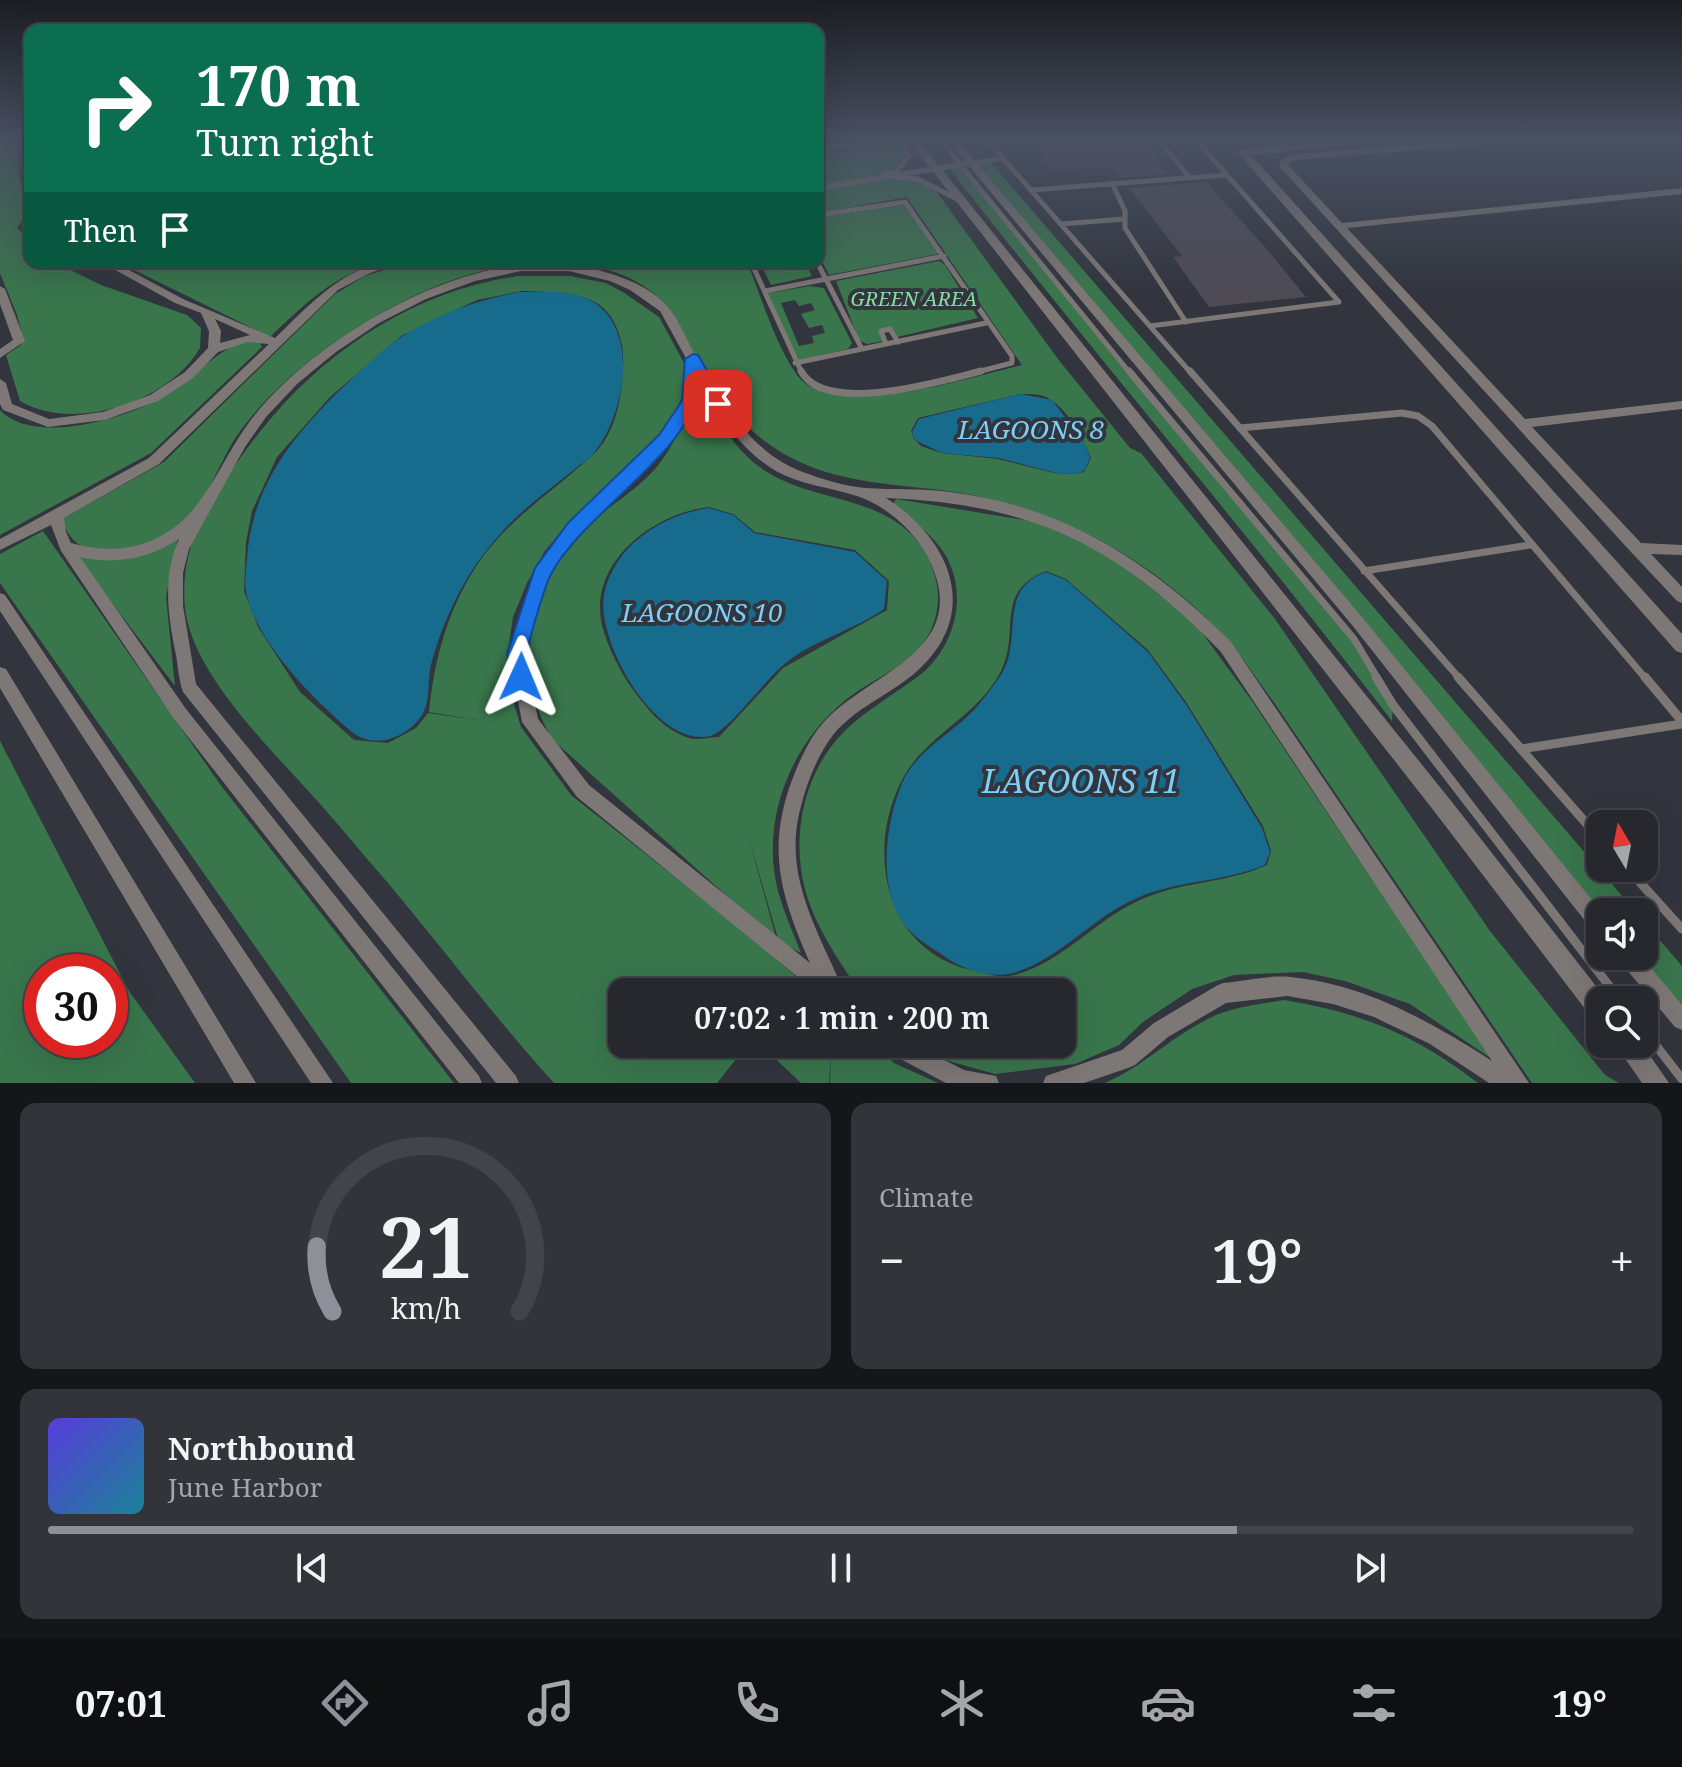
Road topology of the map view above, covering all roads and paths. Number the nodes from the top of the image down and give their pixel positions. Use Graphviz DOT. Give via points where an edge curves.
graph roads {
  1 [pos="943,192"];
  2 [pos="954,192"];
  3 [pos="989,192"];
  4 [pos="990,192"];
  5 [pos="1033,192"];
  6 [pos="1117,192"];
  7 [pos="1240,192"];
  8 [pos="1277,192"];
  9 [pos="1307,192"];
  10 [pos="1677,192"];
  11 [pos="963,202"];
  12 [pos="824,214"];
  13 [pos="1124,219"];
  14 [pos="1061,224"];
  15 [pos="1338,226"];
  16 [pos="944,256"];
  17 [pos="117,268"];
  18 [pos="376,268"];
  19 [pos="754,268"];
  20 [pos="820,268"];
  21 [pos="825,279"];
  22 [pos="0,289"];
  23 [pos="765,291"];
  24 [pos="206,311"];
  25 [pos="1186,322"];
  26 [pos="986,323"];
  27 [pos="1150,326"];
  28 [pos="898,342"];
  29 [pos="277,343"];
  30 [pos="886,344"];
  31 [pos="214,349"];
  32 [pos="862,349"];
  33 [pos="0,354"];
  34 [pos="693,359"];
  35 [pos="795,363"];
  36 [pos="0,383"];
  37 [pos="1682,405"];
  38 [pos="1521,424"];
  39 [pos="1240,428"];
  40 [pos="862,491"];
  41 [pos="206,503"];
  42 [pos="57,516"];
  43 [pos="0,545"];
  44 [pos="1530,545"];
  45 [pos="66,547"];
  46 [pos="1636,548"];
  47 [pos="1682,550"];
  48 [pos="1364,571"];
  49 [pos="1682,597"];
  50 [pos="0,599"];
  51 [pos="1682,646"];
  52 [pos="0,674"];
  53 [pos="1682,722"];
  54 [pos="1521,749"];
  55 [pos="1586,823"];
  56 [pos="1640,882"];
  57 [pos="1586,907"];
  58 [pos="1682,929"];
  59 [pos="1640,970"];
  60 [pos="815,978"];
  61 [pos="826,978"];
  62 [pos="1609,986"];
  63 [pos="1586,992"];
  64 [pos="1682,1020"];
  65 [pos="1658,1048"];
  66 [pos="919,1058"];
  67 [pos="1638,1058"];
  68 [pos="1682,1079"];
  69 [pos="246,1083"];
  70 [pos="323,1083"];
  71 [pos="472,1083"];
  72 [pos="509,1083"];
  73 [pos="989,1083"];
  74 [pos="1053,1083"];
  75 [pos="1508,1083"];
  76 [pos="1519,1083"];
  77 [pos="1657,1083"];
  1 -- 11 [label="lane"];
  2 -- 11 [label="street"];
  3 -- 62 [label="lane" via="1354,639 1393,705"];
  4 -- 57 [label="street" via="1357,621"];
  5 -- 14 [label="lane"];
  6 -- 13 [label="lane"];
  7 -- 25 [label="lane" via="1339,302"];
  8 -- 51 [label="street"];
  9 -- 15 [label="street"];
  10 -- 15 [label="street"];
  11 -- 63 [label="street"];
  12 -- 16 [label="lane" via="905,202"];
  13 -- 14 [label="lane"];
  13 -- 25 [label="lane"];
  14 -- 27 [label="lane"];
  15 -- 38 [label="street"];
  16 -- 21 [label="lane"];
  16 -- 26 [label="lane"];
  17 -- 24 [label="street"];
  18 -- 29 [label="street" via="334,288"];
  19 -- 23 [label="lane"];
  20 -- 21 [label="lane"];
  21 -- 23 [label="lane"];
  21 -- 32 [label="lane"];
  22 -- 33 [label="street" via="19,341"];
  23 -- 35 [label="lane"];
  24 -- 29 [label="street"];
  24 -- 31 [label="street" via="215,331"];
  25 -- 27 [label="lane"];
  26 -- 28 [label="lane"];
  26 -- 35 [label="lane" via="1012,363 858,395 824,389 803,376"];
  27 -- 39 [label="lane"];
  28 -- 30 [label="lane"];
  28 -- 30 [label="lane" via="890,329 881,331"];
  29 -- 31 [label="street" via="246,338"];
  29 -- 42 [label="street" via="154,461"];
  30 -- 32 [label="lane"];
  31 -- 36 [label="street" via="189,375 154,398 105,416 48,423 7,407"];
  32 -- 35 [label="lane"];
  34 -- 40 [label="street" via="738,432 771,462 796,476"];
  34 -- 41 [label="street" via="663,307 634,288 584,269 509,270 453,283 363,325 295,380 237,447"];
  34 -- 60 [label="street" via="690,402 665,439 575,527 542,574 517,654 530,722 583,791"];
  37 -- 38 [label="street"];
  38 -- 46 [label="street"];
  39 -- 44 [label="lane" via="1402,413 1418,416 1432,426"];
  39 -- 48 [label="lane"];
  40 -- 61 [label="street" via="920,533 946,582 947,610 936,641 916,666 827,729 803,770 787,835 794,902"];
  40 -- 76 [label="street" via="954,497 1034,516 1118,554 1192,610 1226,647"];
  41 -- 45 [label="street" via="170,538 127,556 94,557"];
  41 -- 72 [label="street" via="179,555 174,585 189,687"];
  42 -- 43 [label="street"];
  42 -- 45 [label="street"];
  44 -- 48 [label="lane"];
  44 -- 53 [label="lane"];
  45 -- 71 [label="street" via="180,714"];
  46 -- 47 [label="street"];
  46 -- 49 [label="street"];
  48 -- 54 [label="lane"];
  50 -- 70 [label="street"];
  52 -- 69 [label="street"];
  53 -- 54 [label="lane"];
  54 -- 55 [label="lane"];
  56 -- 58 [label="lane"];
  59 -- 64 [label="street"];
  65 -- 68 [label="lane"];
  66 -- 73 [label="street" via="962,1080"];
  67 -- 77 [label="street"];
  74 -- 75 [label="street" via="1128,1058 1161,1030 1223,993 1287,986 1377,1008 1437,1037"];
}
